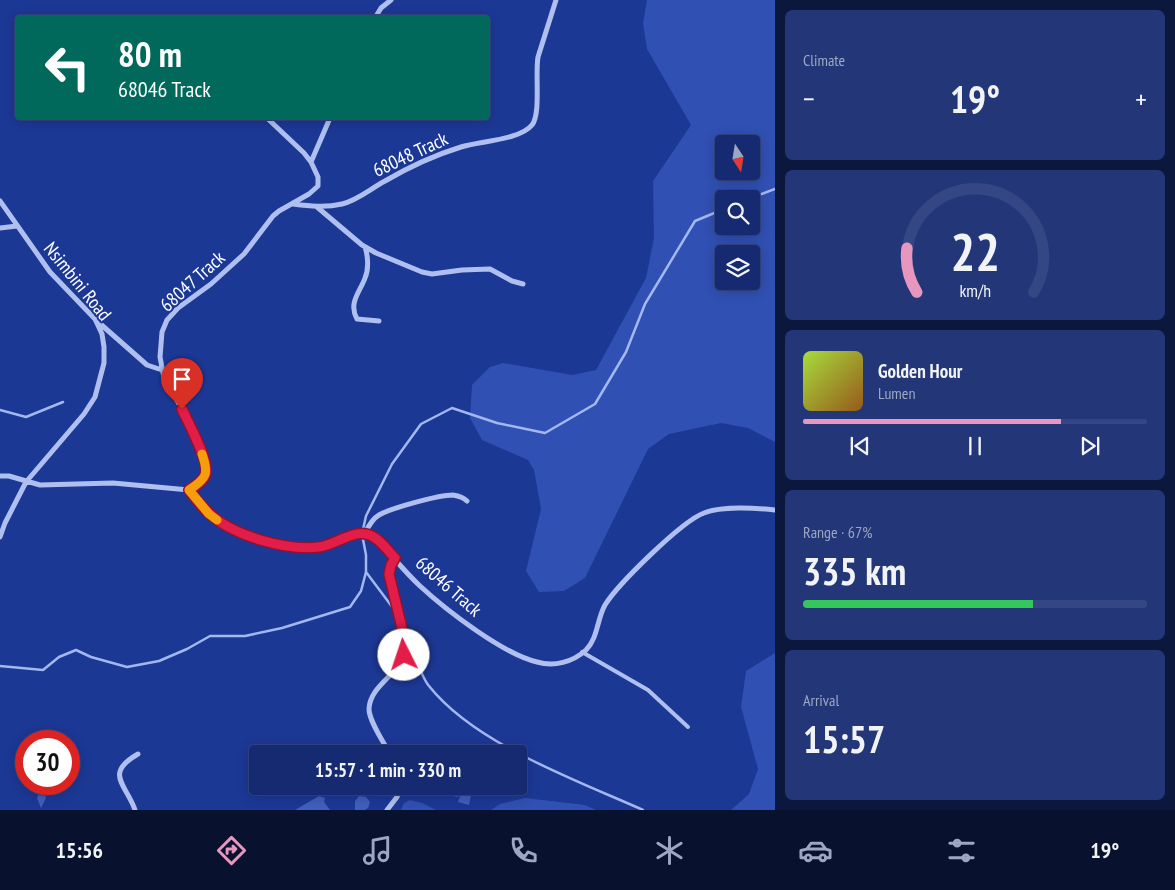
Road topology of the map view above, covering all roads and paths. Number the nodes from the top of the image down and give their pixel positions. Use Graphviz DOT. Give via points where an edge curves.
graph roads {
  1 [pos="391,0"];
  2 [pos="556,0"];
  3 [pos="377,15"];
  4 [pos="269,120"];
  5 [pos="329,120"];
  6 [pos="311,162"];
  7 [pos="0,201"];
  8 [pos="292,204"];
  9 [pos="317,207"];
  10 [pos="17,226"];
  11 [pos="0,228"];
  12 [pos="365,246"];
  13 [pos="524,284"];
  14 [pos="95,319"];
  15 [pos="379,320"];
  16 [pos="162,370"];
  17 [pos="0,476"];
  18 [pos="26,482"];
  19 [pos="189,490"];
  20 [pos="467,501"];
  21 [pos="775,510"];
  22 [pos="365,533"];
  23 [pos="0,537"];
  24 [pos="395,558"];
  25 [pos="582,652"];
  26 [pos="688,727"];
  27 [pos="385,745"];
  28 [pos="138,754"];
  29 [pos="398,795"];
  30 [pos="135,810"];
  31 [pos="387,810"];
  1 -- 3 [label="street"];
  2 -- 9 [label="street, 68048 Track" via="538,58 537,112 531,127 520,134 438,155 391,177 351,202"];
  4 -- 6 [label="street"];
  5 -- 6 [label="street"];
  6 -- 8 [label="street, 68047 Track" via="318,177 318,186"];
  7 -- 10 [label="street, Nsimbini Road"];
  8 -- 9 [label="street, 68048 Track"];
  8 -- 16 [label="street, 68047 Track" via="279,210 244,254 167,320 160,344"];
  9 -- 12 [label="street"];
  10 -- 11 [label="street"];
  10 -- 14 [label="street, Nsimbini Road" via="50,272"];
  12 -- 13 [label="street" via="422,272 490,269 512,282"];
  12 -- 15 [label="street" via="366,273 354,299 355,315 360,320"];
  14 -- 16 [label="street" via="147,365"];
  14 -- 18 [label="street, Nsimbini Road" via="104,347 104,363 95,397"];
  16 -- 19 [label="street, 68047 Track" via="206,466 206,475"];
  17 -- 18 [label="street"];
  18 -- 19 [label="street" via="40,485 113,483"];
  18 -- 23 [label="street, Nsimbini Road"];
  19 -- 22 [label="street" via="216,519 267,541 299,548 318,547"];
  20 -- 22 [label="street" via="453,495 388,511 374,519"];
  21 -- 25 [label="street" via="712,510 694,518 613,593 592,640"];
  22 -- 24 [label="street, 68046 Track" via="374,537"];
  24 -- 25 [label="street, 68046 Track" via="420,586 453,613 518,656 551,664 565,662"];
  24 -- 27 [label="street" via="389,574 401,624 404,655 373,694 369,710"];
  25 -- 26 [label="lane" via="648,690"];
  28 -- 30 [label="street" via="122,765 119,775"];
  29 -- 31 [label="street"];
}
